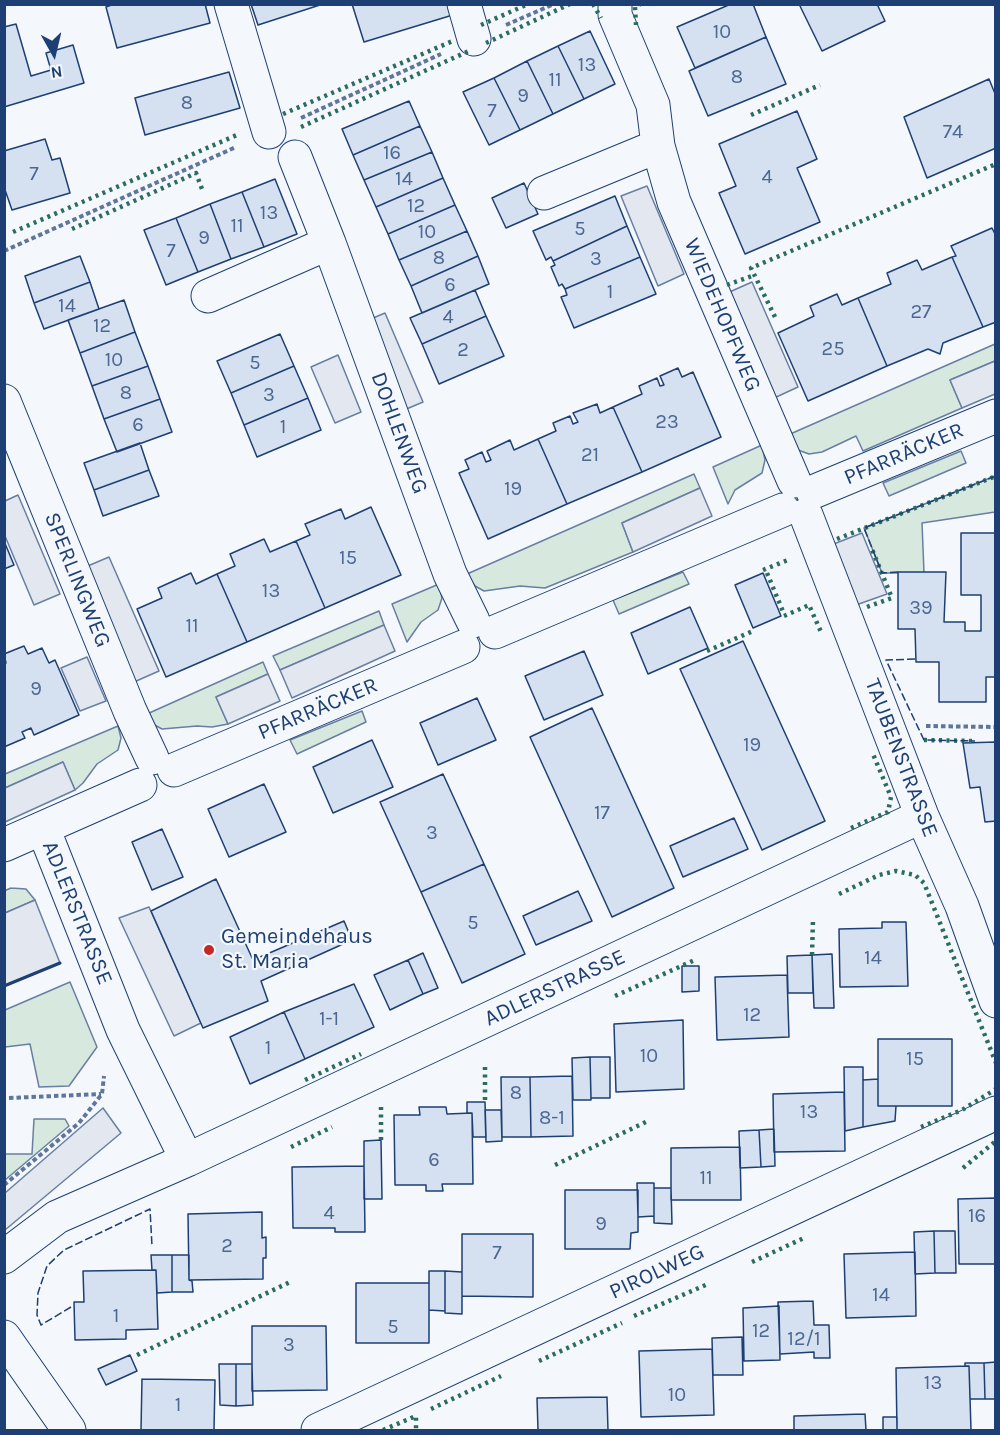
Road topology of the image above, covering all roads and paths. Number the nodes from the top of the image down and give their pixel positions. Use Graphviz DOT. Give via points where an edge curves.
graph roads {
  1 [pos="231,4"];
  2 [pos="464,4"];
  3 [pos="615,4"];
  4 [pos="474,39"];
  5 [pos="270,132"];
  6 [pos="658,146"];
  7 [pos="295,157"];
  8 [pos="544,194"];
  9 [pos="329,243"];
  10 [pos="208,296"];
  11 [pos="4,401"];
  12 [pos="996,416"];
  13 [pos="799,500"];
  14 [pos="477,633"];
  15 [pos="996,727"];
  16 [pos="891,736"];
  17 [pos="155,771"];
  18 [pos="922,816"];
  19 [pos="43,828"];
  20 [pos="4,845"];
  21 [pos="996,1001"];
  22 [pos="123,1030"];
  23 [pos="102,1094"];
  24 [pos="9,1098"];
  25 [pos="996,1113"];
  26 [pos="187,1160"];
  27 [pos="4,1185"];
  28 [pos="4,1257"];
  29 [pos="4,1337"];
  30 [pos="69,1431"];
  31 [pos="318,1431"];
  1 -- 5 [label="street"];
  2 -- 4 [label="street"];
  3 -- 6 [label="street, WIEDEHOPFWEG" via="615,15 653,105"];
  6 -- 8 [label="street"];
  6 -- 13 [label="street, WIEDEHOPFWEG" via="674,202"];
  7 -- 9 [label="street, DOHLENWEG"];
  9 -- 10 [label="street"];
  9 -- 14 [label="street, DOHLENWEG" via="450,574"];
  11 -- 17 [label="street, SPERLINGWEG"];
  12 -- 13 [label="street, PFARRÄCKER"];
  13 -- 14 [label="street, PFARRÄCKER"];
  13 -- 16 [label="street, TAUBENSTRASSE"];
  14 -- 17 [label="street, PFARRÄCKER"];
  15 -- 16 [label="path" via="918,726"];
  16 -- 18 [label="street, TAUBENSTRASSE"];
  17 -- 19 [label="street, PFARRÄCKER"];
  18 -- 21 [label="street, TAUBENSTRASSE" via="962,906"];
  18 -- 26 [label="street, ADLERSTRASSE"];
  19 -- 20 [label="street, PFARRÄCKER"];
  19 -- 22 [label="street, ADLERSTRASSE"];
  22 -- 23 [label="path" via="106,1060"];
  22 -- 26 [label="street, ADLERSTRASSE"];
  23 -- 24 [label="path"];
  23 -- 27 [label="path" via="79,1123"];
  25 -- 31 [label="street, PIROLWEG"];
  26 -- 28 [label="street, ADLERSTRASSE" via="57,1217"];
  29 -- 30 [label="street"];
}
